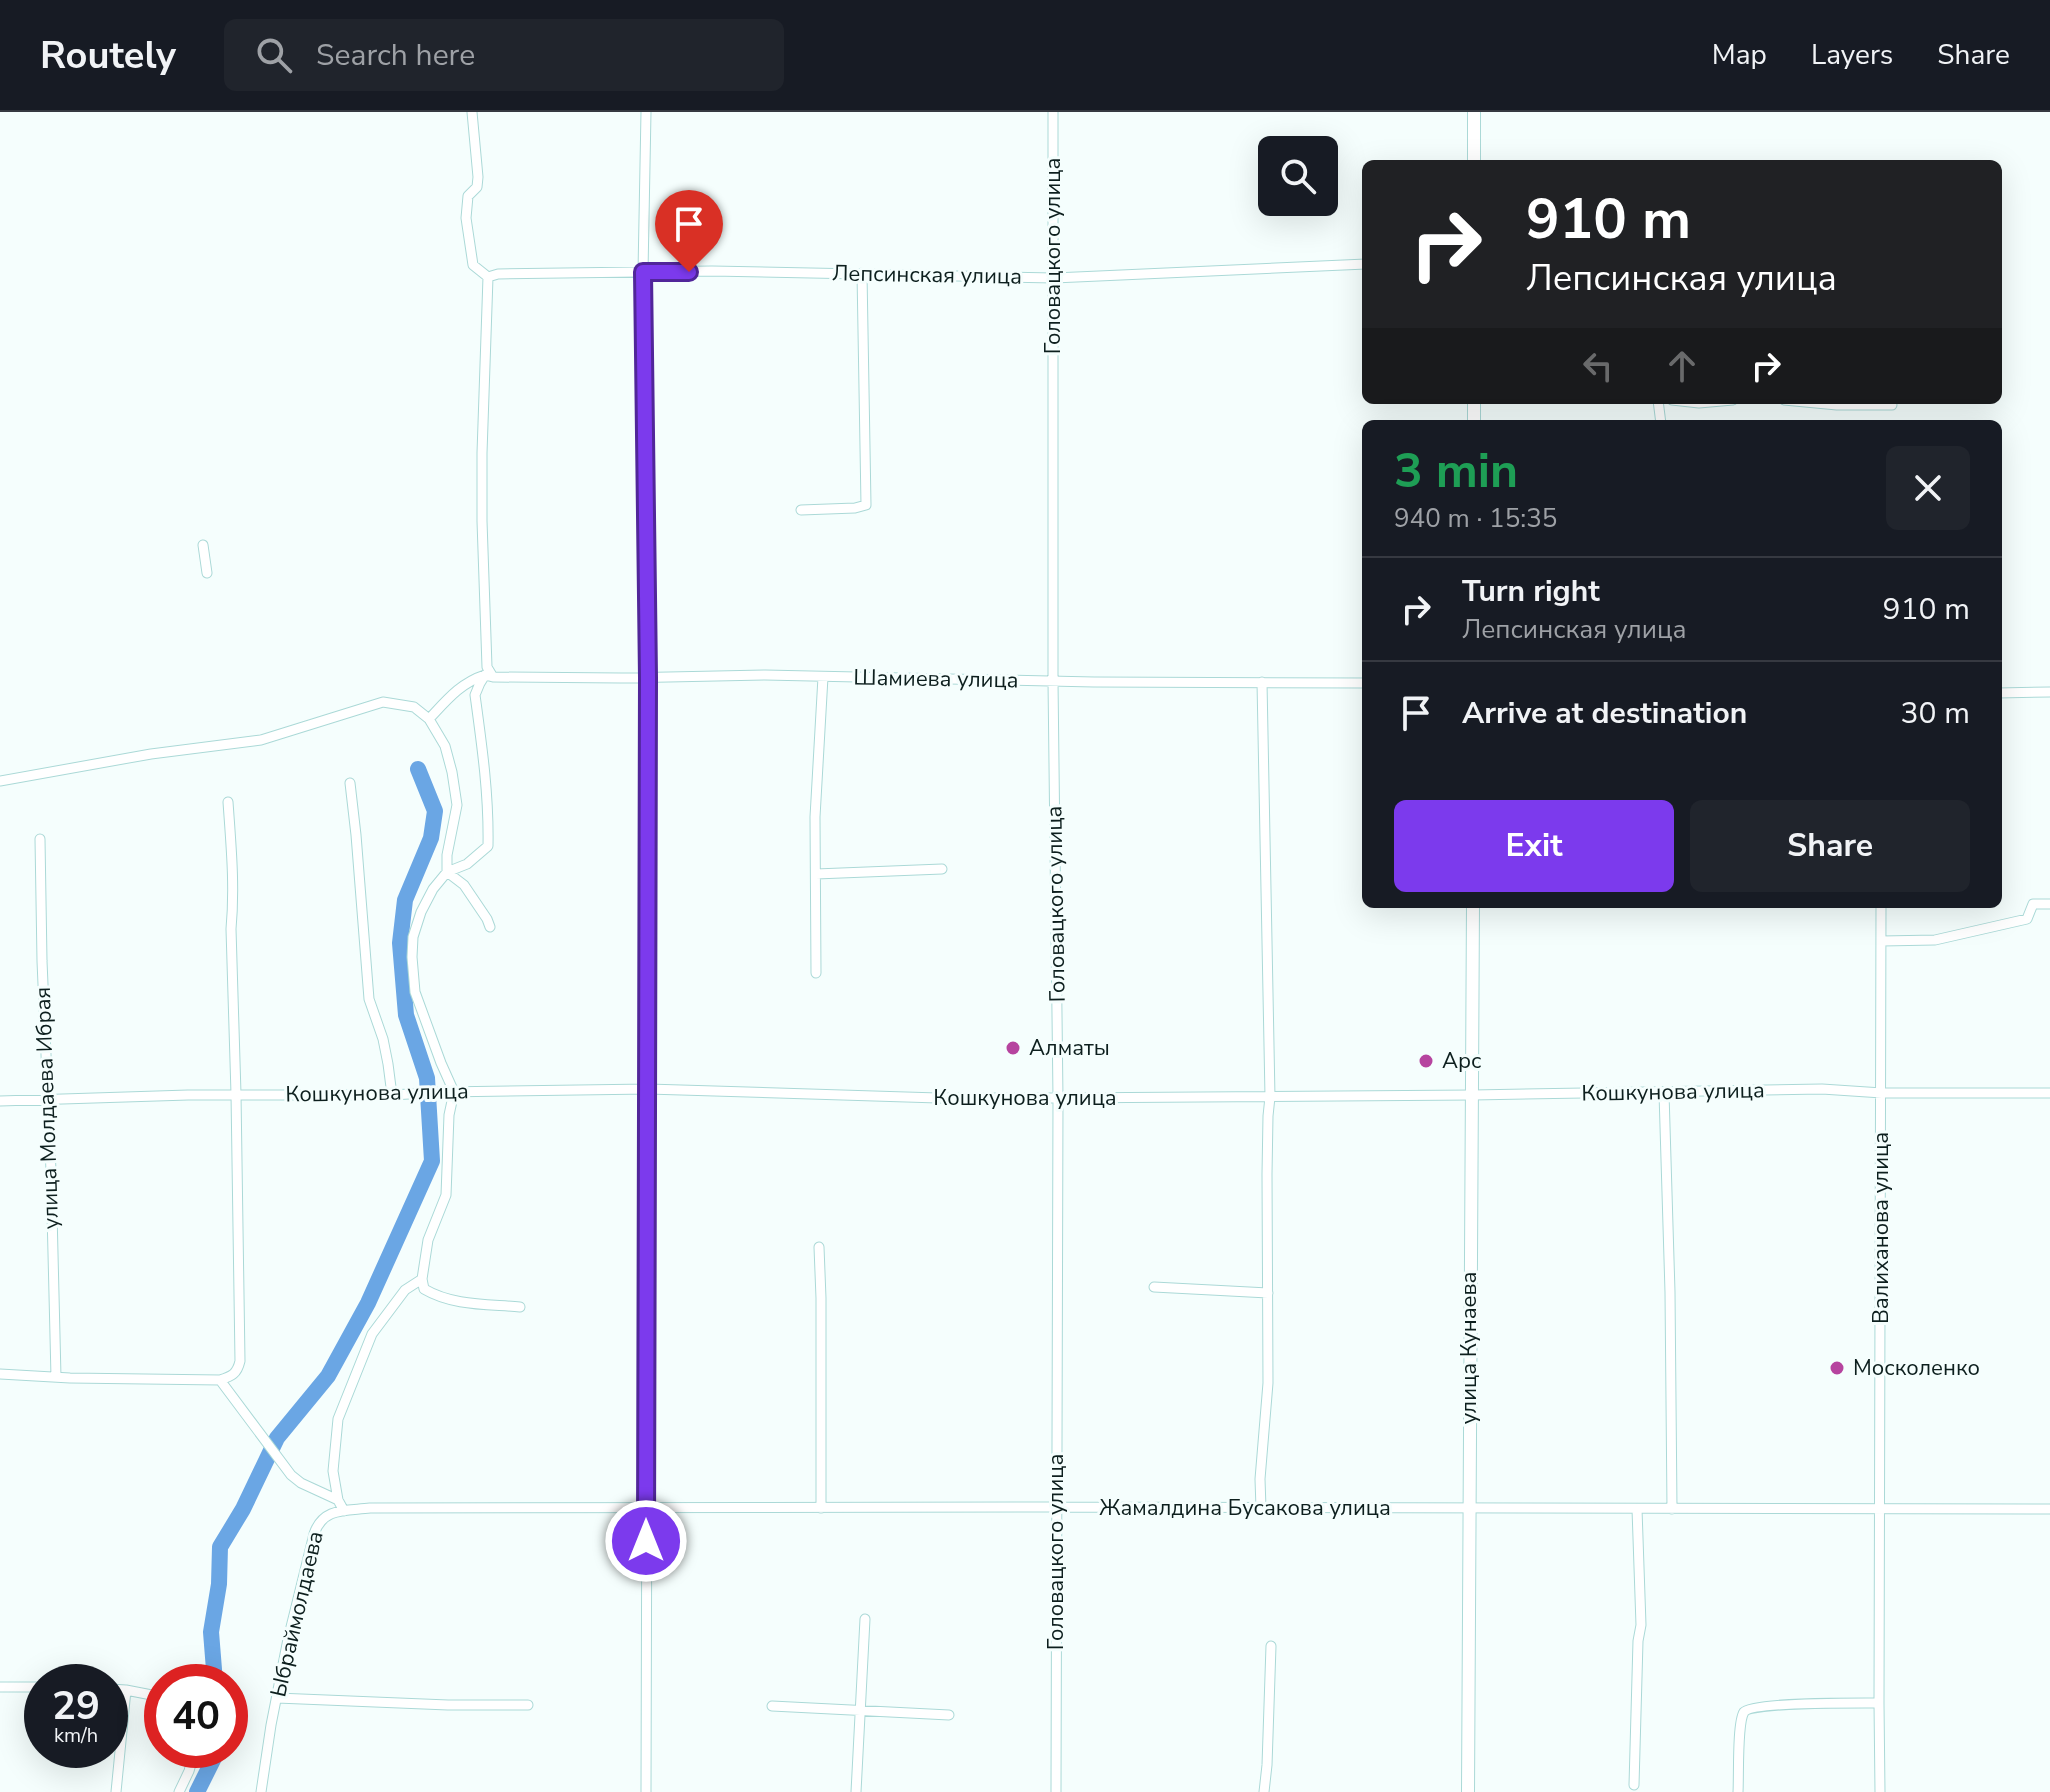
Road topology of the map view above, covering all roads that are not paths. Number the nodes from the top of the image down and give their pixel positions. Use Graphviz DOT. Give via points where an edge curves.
graph roads {
  1 [pos="472,112"];
  2 [pos="646,112"];
  3 [pos="1053,112"];
  4 [pos="1474,112"];
  5 [pos="1474,160"];
  6 [pos="1362,264"];
  7 [pos="643,272"];
  8 [pos="862,273"];
  9 [pos="488,277"];
  10 [pos="1054,278"];
  11 [pos="1826,404"];
  12 [pos="1892,405"];
  13 [pos="801,510"];
  14 [pos="203,545"];
  15 [pos="207,573"];
  16 [pos="489,676"];
  17 [pos="648,677"];
  18 [pos="823,677"];
  19 [pos="1053,681"];
  20 [pos="1262,682"];
  21 [pos="1362,683"];
  22 [pos="2050,692"];
  23 [pos="2002,693"];
  24 [pos="429,719"];
  25 [pos="0,781"];
  26 [pos="350,783"];
  27 [pos="228,802"];
  28 [pos="40,839"];
  29 [pos="942,869"];
  30 [pos="447,872"];
  31 [pos="816,874"];
  32 [pos="2050,904"];
  33 [pos="1473,908"];
  34 [pos="1881,908"];
  35 [pos="490,927"];
  36 [pos="1882,941"];
  37 [pos="816,973"];
  38 [pos="648,1089"];
  39 [pos="454,1092"];
  40 [pos="1664,1093"];
  41 [pos="1882,1093"];
  42 [pos="2050,1093"];
  43 [pos="236,1094"];
  44 [pos="392,1095"];
  45 [pos="1473,1095"];
  46 [pos="1270,1097"];
  47 [pos="1058,1098"];
  48 [pos="48,1100"];
  49 [pos="0,1101"];
  50 [pos="819,1247"];
  51 [pos="422,1279"];
  52 [pos="1154,1287"];
  53 [pos="1268,1293"];
  54 [pos="520,1307"];
  55 [pos="0,1374"];
  56 [pos="56,1377"];
  57 [pos="220,1380"];
  58 [pos="338,1500"];
  59 [pos="1055,1507"];
  60 [pos="821,1508"];
  61 [pos="1261,1508"];
  62 [pos="1469,1508"];
  63 [pos="646,1509"];
  64 [pos="1637,1509"];
  65 [pos="1672,1509"];
  66 [pos="1880,1509"];
  67 [pos="2050,1509"];
  68 [pos="344,1511"];
  69 [pos="865,1619"];
  70 [pos="1271,1646"];
  71 [pos="0,1687"];
  72 [pos="24,1687"];
  73 [pos="277,1698"];
  74 [pos="1879,1703"];
  75 [pos="528,1705"];
  76 [pos="772,1706"];
  77 [pos="861,1711"];
  78 [pos="949,1715"];
  79 [pos="118,1768"];
  80 [pos="190,1768"];
  81 [pos="1634,1785"];
  82 [pos="116,1792"];
  83 [pos="179,1792"];
  84 [pos="261,1792"];
  85 [pos="646,1792"];
  86 [pos="856,1792"];
  87 [pos="1056,1792"];
  88 [pos="1264,1792"];
  89 [pos="1468,1792"];
  90 [pos="1738,1792"];
  91 [pos="1880,1792"];
  1 -- 9 [label="street" via="478,177 468,196 466,218 473,265"];
  2 -- 7 [label="street"];
  3 -- 10 [label="street, Головацкого улица"];
  4 -- 5 [label="main road"];
  6 -- 10 [label="street, Лепсинская улица"];
  7 -- 8 [label="street, Лепсинская улица"];
  7 -- 9 [label="street, Лепсинская улица"];
  7 -- 17 [label="street"];
  8 -- 10 [label="street, Лепсинская улица"];
  8 -- 13 [label="street" via="866,505"];
  9 -- 16 [label="street" via="482,521"];
  10 -- 19 [label="street, Головацкого улица"];
  11 -- 12 [label="street"];
  14 -- 15 [label="street"];
  16 -- 17 [label="street, Шамиева улица"];
  16 -- 24 [label="street" via="457,690"];
  16 -- 30 [label="street" via="475,695 487,776 488,846"];
  17 -- 18 [label="street, Шамиева улица"];
  17 -- 38 [label="street"];
  18 -- 19 [label="street, Шамиева улица"];
  18 -- 31 [label="street"];
  19 -- 20 [label="street, Шамиева улица"];
  19 -- 47 [label="street, Головацкого улица"];
  20 -- 21 [label="street, Шамиева улица"];
  20 -- 46 [label="street"];
  22 -- 23 [label="street"];
  24 -- 25 [label="street" via="414,707 383,702 261,740"];
  24 -- 30 [label="street" via="445,746 457,805"];
  26 -- 44 [label="street" via="369,999 383,1039"];
  27 -- 43 [label="street"];
  28 -- 48 [label="street, улица Молдаева Ибрая"];
  29 -- 31 [label="street"];
  30 -- 35 [label="street" via="464,885"];
  30 -- 39 [label="street" via="421,912 412,957 415,992"];
  31 -- 37 [label="street"];
  32 -- 36 [label="street" via="2033,904 2027,919 1985,929 1935,940"];
  33 -- 45 [label="main road, улица Кунаева"];
  34 -- 36 [label="street, Валиханова улица"];
  36 -- 41 [label="street, Валиханова улица"];
  38 -- 39 [label="street, Кошкунова улица"];
  38 -- 47 [label="street, Кошкунова улица"];
  38 -- 63 [label="street"];
  39 -- 44 [label="street, Кошкунова улица"];
  39 -- 51 [label="street" via="446,1195 428,1240"];
  40 -- 41 [label="street, Кошкунова улица"];
  40 -- 45 [label="street, Кошкунова улица"];
  40 -- 65 [label="street"];
  41 -- 42 [label="street, Кошкунова улица"];
  41 -- 66 [label="street, Валиханова улица"];
  43 -- 44 [label="street, Кошкунова улица"];
  43 -- 48 [label="street, Кошкунова улица"];
  43 -- 57 [label="street" via="240,1361 233,1376"];
  45 -- 46 [label="street, Кошкунова улица"];
  45 -- 62 [label="main road, улица Кунаева"];
  46 -- 47 [label="street, Кошкунова улица"];
  46 -- 53 [label="street"];
  47 -- 59 [label="street, Головацкого улица"];
  48 -- 49 [label="street, Кошкунова улица"];
  48 -- 56 [label="street, улица Молдаева Ибрая"];
  50 -- 60 [label="street"];
  51 -- 54 [label="street" via="424,1289 451,1301"];
  51 -- 58 [label="street, Ыбраймолдаева" via="405,1290 372,1334 338,1419 333,1471"];
  52 -- 53 [label="street"];
  53 -- 61 [label="street"];
  55 -- 56 [label="street"];
  56 -- 57 [label="street"];
  57 -- 58 [label="street" via="291,1475"];
  58 -- 68 [label="street, Ыбраймолдаева"];
  59 -- 60 [label="street, Жамалдина Бусакова улица"];
  59 -- 61 [label="street, Жамалдина Бусакова улица"];
  59 -- 87 [label="street, Головацкого улица"];
  60 -- 63 [label="street, Жамалдина Бусакова улица"];
  61 -- 62 [label="street, Жамалдина Бусакова улица"];
  62 -- 64 [label="street, Жамалдина Бусакова улица"];
  62 -- 89 [label="main road, улица Кунаева"];
  63 -- 68 [label="street, Жамалдина Бусакова улица"];
  63 -- 85 [label="street"];
  64 -- 65 [label="street, Жамалдина Бусакова улица"];
  64 -- 81 [label="street" via="1641,1625"];
  65 -- 66 [label="street, Жамалдина Бусакова улица"];
  66 -- 67 [label="street, Жамалдина Бусакова улица"];
  66 -- 74 [label="street, Валиханова улица"];
  68 -- 73 [label="street, Ыбраймолдаева" via="320,1519 314,1534"];
  69 -- 77 [label="street"];
  70 -- 88 [label="street"];
  71 -- 72 [label="street"];
  73 -- 75 [label="street"];
  73 -- 84 [label="street, Ыбраймолдаева"];
  74 -- 90 [label="street" via="1748,1709 1740,1728"];
  74 -- 91 [label="street, Валиханова улица"];
  76 -- 77 [label="street"];
  77 -- 78 [label="street"];
  77 -- 86 [label="street"];
  79 -- 82 [label="street"];
  80 -- 83 [label="street"];
}
